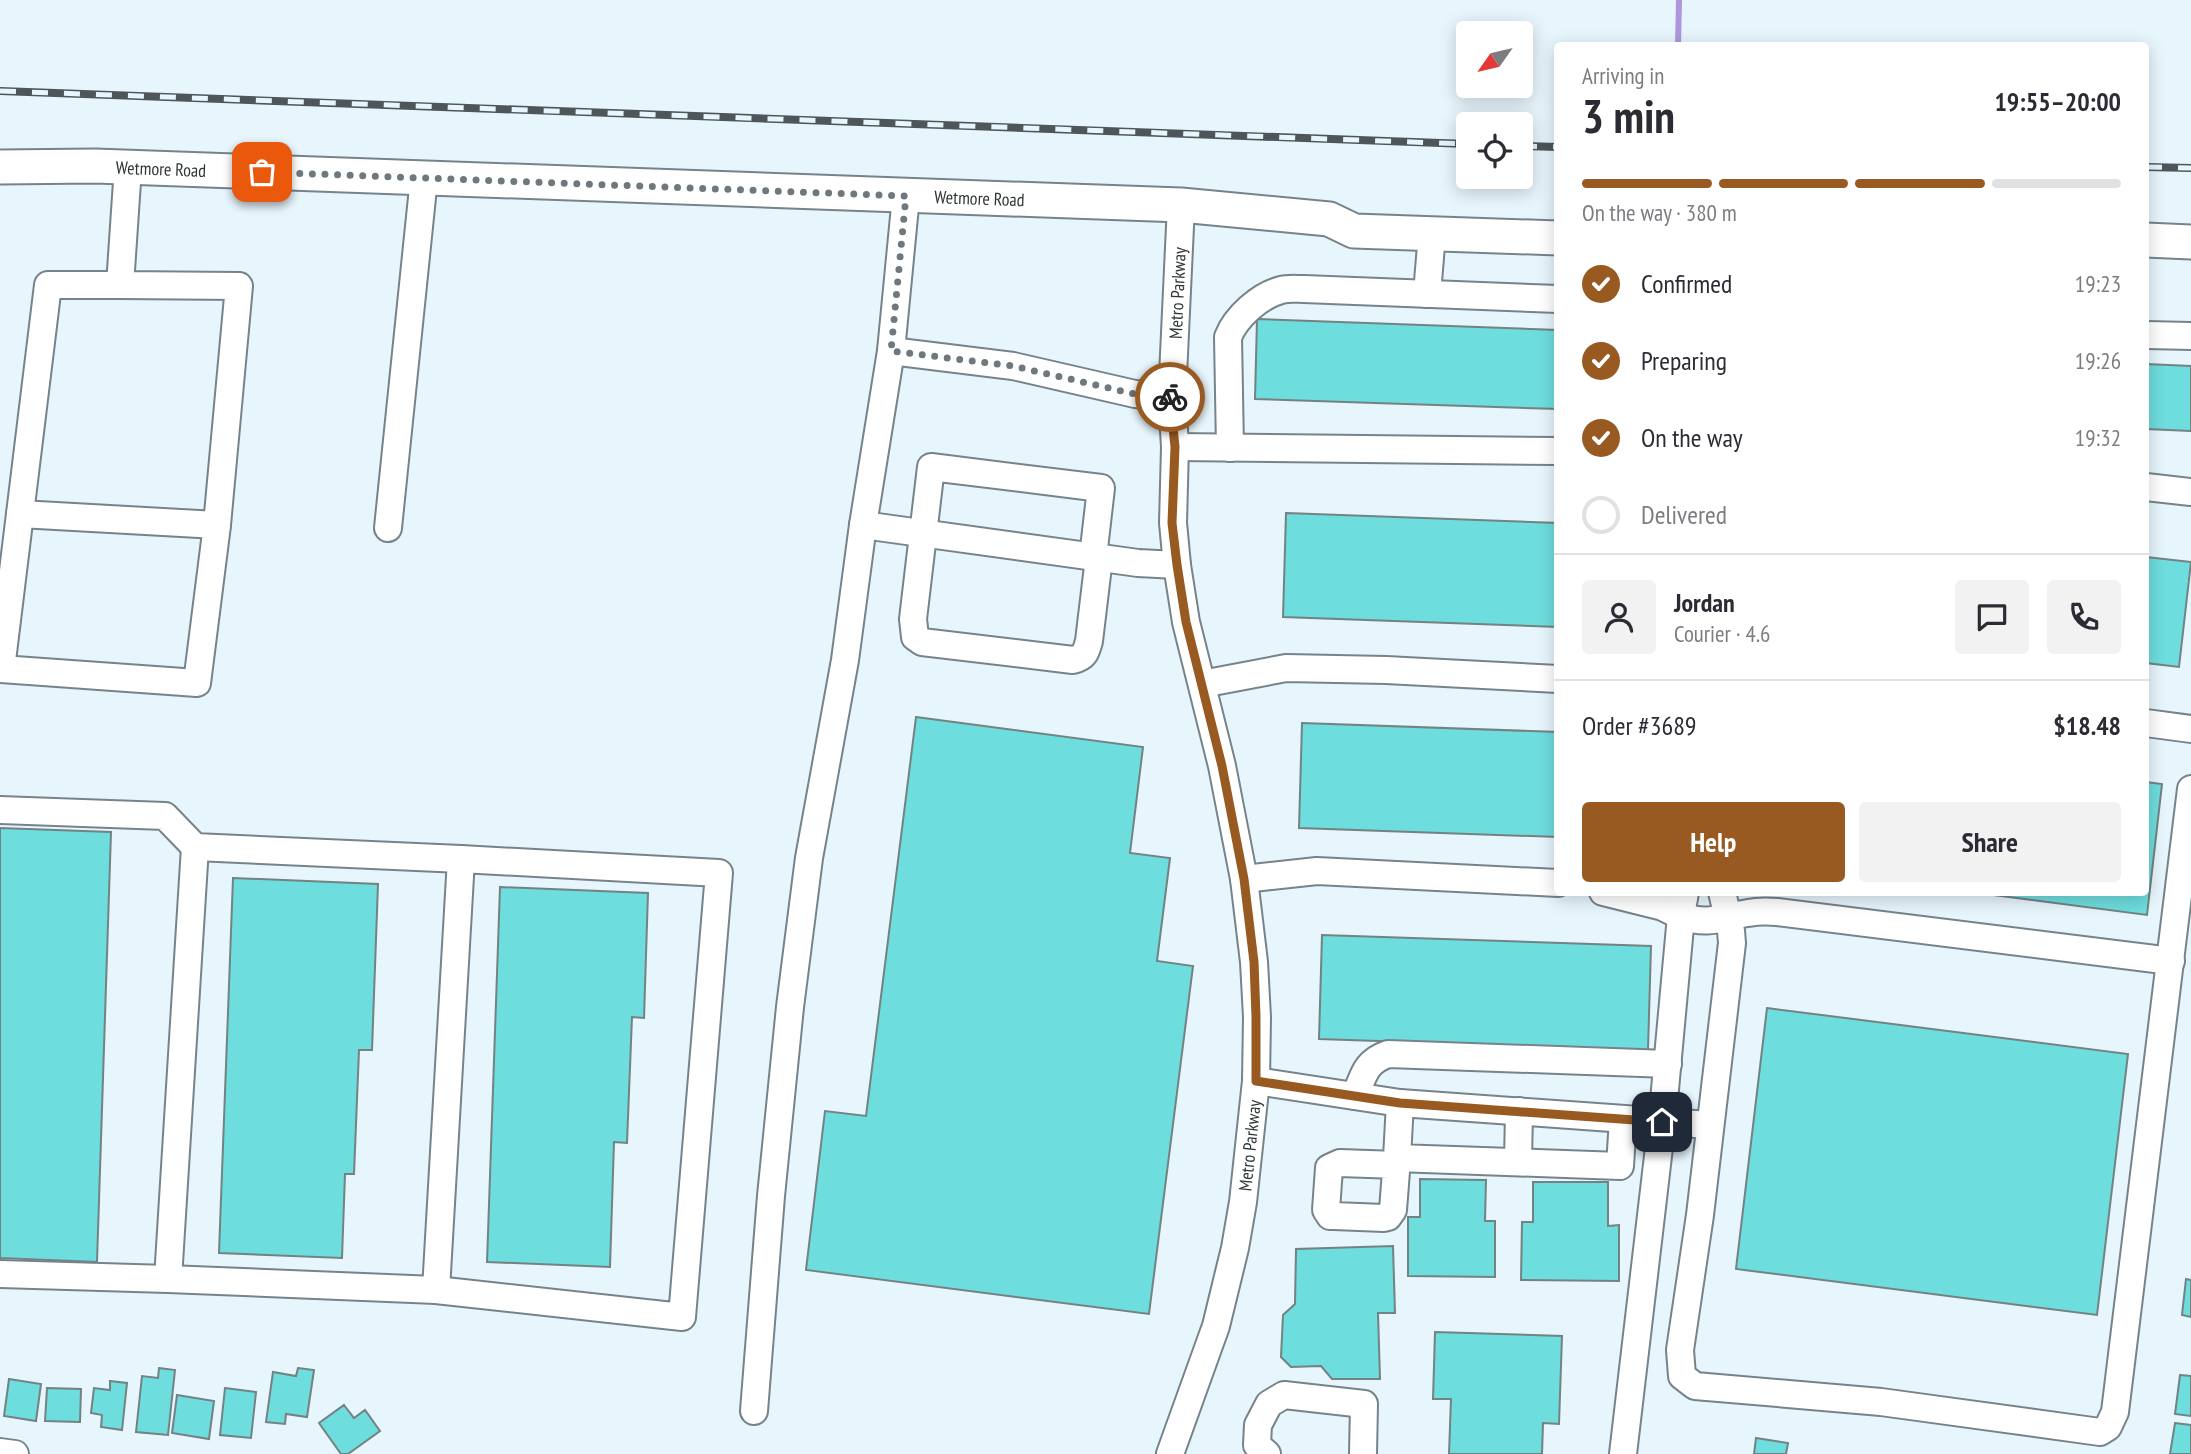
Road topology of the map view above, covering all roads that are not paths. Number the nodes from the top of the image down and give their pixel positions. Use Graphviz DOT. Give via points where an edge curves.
graph roads {
  1 [pos="0,167"];
  2 [pos="128,167"];
  3 [pos="424,178"];
  4 [pos="906,196"];
  5 [pos="1181,205"];
  6 [pos="1554,215"];
  7 [pos="1329,219"];
  8 [pos="1432,233"];
  9 [pos="1554,238"];
  10 [pos="2149,240"];
  11 [pos="2191,242"];
  12 [pos="120,285"];
  13 [pos="1427,294"];
  14 [pos="1554,299"];
  15 [pos="2149,334"];
  16 [pos="2191,336"];
  17 [pos="891,351"];
  18 [pos="1172,397"];
  19 [pos="1175,447"];
  20 [pos="1230,448"];
  21 [pos="1554,450"];
  22 [pos="2149,487"];
  23 [pos="2191,492"];
  24 [pos="20,514"];
  25 [pos="217,525"];
  26 [pos="863,525"];
  27 [pos="388,528"];
  28 [pos="923,534"];
  29 [pos="1096,557"];
  30 [pos="1177,565"];
  31 [pos="1554,679"];
  32 [pos="1202,684"];
  33 [pos="2149,723"];
  34 [pos="2191,729"];
  35 [pos="2191,789"];
  36 [pos="0,810"];
  37 [pos="194,847"];
  38 [pos="461,859"];
  39 [pos="1244,879"];
  40 [pos="1554,883"];
  41 [pos="1619,896"];
  42 [pos="1723,896"];
  43 [pos="1683,904"];
  44 [pos="1728,919"];
  45 [pos="2171,961"];
  46 [pos="1668,1064"];
  47 [pos="1256,1081"];
  48 [pos="1355,1096"];
  49 [pos="1400,1103"];
  50 [pos="1519,1111"];
  51 [pos="1623,1119"];
  52 [pos="1662,1122"];
  53 [pos="1709,1125"];
  54 [pos="1518,1163"];
  55 [pos="1620,1166"];
  56 [pos="1656,1172"];
  57 [pos="0,1274"];
  58 [pos="168,1279"];
  59 [pos="436,1290"];
  60 [pos="754,1411"];
  61 [pos="0,1452"];
  62 [pos="15,1454"];
  63 [pos="1170,1454"];
  64 [pos="1267,1454"];
  65 [pos="1363,1454"];
  66 [pos="1623,1454"];
  1 -- 2 [label="main road, Wetmore Road"];
  2 -- 3 [label="main road, Wetmore Road"];
  2 -- 12 [label="street"];
  3 -- 4 [label="main road, Wetmore Road"];
  3 -- 27 [label="street"];
  4 -- 5 [label="main road, Wetmore Road"];
  4 -- 17 [label="street"];
  5 -- 7 [label="main road, Wetmore Road"];
  5 -- 18 [label="street, Metro Parkway"];
  6 -- 7 [label="main road, Wetmore Road" via="1355,207"];
  7 -- 8 [label="main road, Wetmore Road" via="1354,231"];
  8 -- 9 [label="main road, Wetmore Road"];
  8 -- 13 [label="street"];
  10 -- 11 [label="main road"];
  12 -- 24 [label="street" via="48,285"];
  12 -- 25 [label="street" via="239,286"];
  13 -- 14 [label="street"];
  13 -- 20 [label="street" via="1284,289 1253,306 1227,337"];
  15 -- 16 [label="street"];
  17 -- 18 [label="street" via="1013,366 1135,394"];
  17 -- 26 [label="street"];
  18 -- 19 [label="street, Metro Parkway"];
  19 -- 20 [label="street"];
  19 -- 30 [label="street, Metro Parkway" via="1172,523"];
  20 -- 21 [label="street"];
  22 -- 23 [label="street"];
  24 -- 25 [label="street"];
  24 -- 25 [label="street" via="1,669 197,683"];
  26 -- 28 [label="street"];
  26 -- 60 [label="street" via="845,660 809,858 790,1007"];
  28 -- 29 [label="street"];
  28 -- 29 [label="street" via="931,467 1101,488"];
  28 -- 29 [label="street" via="913,619 915,636 922,642 1081,658 1089,640"];
  29 -- 30 [label="street"];
  30 -- 32 [label="street, Metro Parkway"];
  31 -- 32 [label="street" via="1286,668"];
  32 -- 39 [label="street, Metro Parkway"];
  33 -- 34 [label="street"];
  35 -- 45 [label="street"];
  36 -- 37 [label="street" via="165,816"];
  37 -- 38 [label="street"];
  37 -- 58 [label="street"];
  38 -- 59 [label="street"];
  38 -- 59 [label="street" via="719,873 682,1317"];
  39 -- 40 [label="street" via="1317,871"];
  39 -- 47 [label="street, Metro Parkway" via="1254,962"];
  41 -- 43 [label="street" via="1663,907"];
  42 -- 44 [label="street"];
  43 -- 44 [label="street" via="1694,921"];
  43 -- 46 [label="street"];
  44 -- 45 [label="street" via="1745,913 1777,912"];
  44 -- 53 [label="street" via="1732,943"];
  45 -- 53 [label="street" via="2115,1412 2100,1432 1881,1402 1695,1386 1682,1376 1680,1350"];
  46 -- 48 [label="street" via="1388,1054 1374,1059"];
  46 -- 52 [label="street"];
  47 -- 48 [label="street"];
  47 -- 63 [label="street, Metro Parkway" via="1235,1248 1216,1326"];
  48 -- 49 [label="street"];
  49 -- 50 [label="street"];
  49 -- 54 [label="street" via="1397,1162"];
  50 -- 51 [label="street"];
  50 -- 54 [label="street"];
  51 -- 52 [label="street"];
  51 -- 55 [label="street"];
  52 -- 53 [label="street"];
  52 -- 56 [label="street"];
  54 -- 55 [label="street"];
  55 -- 56 [label="street"];
  56 -- 66 [label="street"];
  57 -- 58 [label="street"];
  58 -- 59 [label="street"];
  61 -- 62 [label="street"];
  64 -- 65 [label="street" via="1257,1445 1258,1425 1269,1404 1284,1395 1364,1404"];
}
